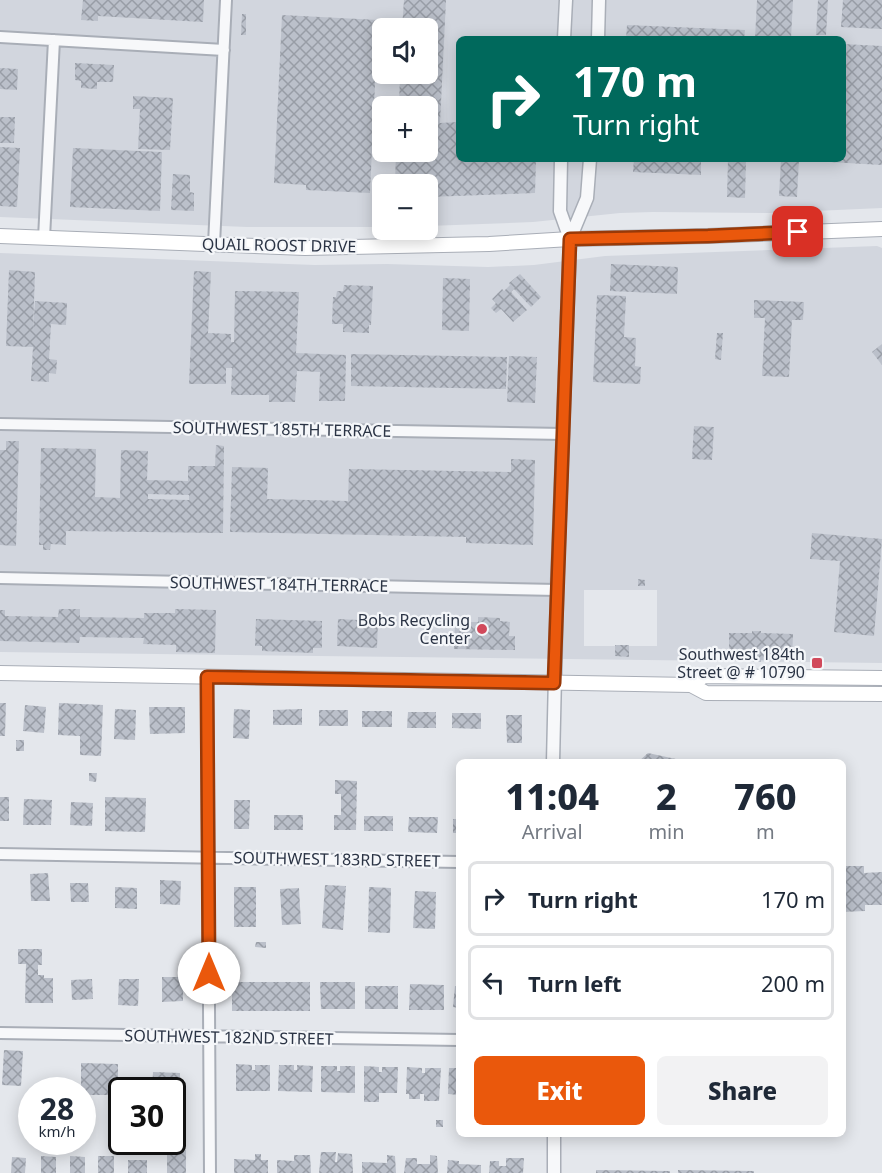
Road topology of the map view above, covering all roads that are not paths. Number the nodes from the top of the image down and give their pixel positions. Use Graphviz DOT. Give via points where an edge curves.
graph roads {
  1 [pos="226,0"];
  2 [pos="566,0"];
  3 [pos="599,0"];
  4 [pos="564,36"];
  5 [pos="597,36"];
  6 [pos="0,38"];
  7 [pos="54,40"];
  8 [pos="225,50"];
  9 [pos="561,162"];
  10 [pos="590,162"];
  11 [pos="882,229"];
  12 [pos="0,236"];
  13 [pos="44,238"];
  14 [pos="570,239"];
  15 [pos="214,243"];
  16 [pos="0,424"];
  17 [pos="563,434"];
  18 [pos="0,578"];
  19 [pos="557,590"];
  20 [pos="0,673"];
  21 [pos="207,677"];
  22 [pos="882,678"];
  23 [pos="554,683"];
  24 [pos="691,685"];
  25 [pos="882,694"];
  26 [pos="554,759"];
  27 [pos="0,854"];
  28 [pos="209,857"];
  29 [pos="456,862"];
  30 [pos="0,1033"];
  31 [pos="209,1037"];
  32 [pos="456,1040"];
  33 [pos="554,1137"];
  34 [pos="210,1173"];
  35 [pos="554,1173"];
  1 -- 8 [label="street"];
  2 -- 4 [label="street"];
  3 -- 5 [label="street"];
  6 -- 7 [label="street"];
  7 -- 8 [label="street"];
  7 -- 13 [label="street"];
  8 -- 15 [label="street"];
  9 -- 14 [label="street" via="560,211"];
  10 -- 14 [label="street" via="587,198"];
  11 -- 14 [label="main road, QUAIL ROOST DRIVE"];
  12 -- 13 [label="main road, QUAIL ROOST DRIVE"];
  13 -- 15 [label="main road, QUAIL ROOST DRIVE"];
  14 -- 15 [label="main road, QUAIL ROOST DRIVE" via="314,248"];
  14 -- 17 [label="street"];
  16 -- 17 [label="street, SOUTHWEST 185TH TERRACE"];
  17 -- 19 [label="street"];
  18 -- 19 [label="street, SOUTHWEST 184TH TERRACE"];
  19 -- 23 [label="street"];
  20 -- 21 [label="main road"];
  21 -- 23 [label="main road"];
  21 -- 28 [label="street"];
  22 -- 24 [label="main road" via="704,676"];
  23 -- 24 [label="main road"];
  23 -- 26 [label="street"];
  24 -- 25 [label="main road" via="706,693"];
  27 -- 28 [label="street, SOUTHWEST 183RD STREET"];
  28 -- 29 [label="street, SOUTHWEST 183RD STREET"];
  28 -- 31 [label="street"];
  30 -- 31 [label="street, SOUTHWEST 182ND STREET"];
  31 -- 32 [label="street, SOUTHWEST 182ND STREET"];
  31 -- 34 [label="street"];
  33 -- 35 [label="street"];
}
